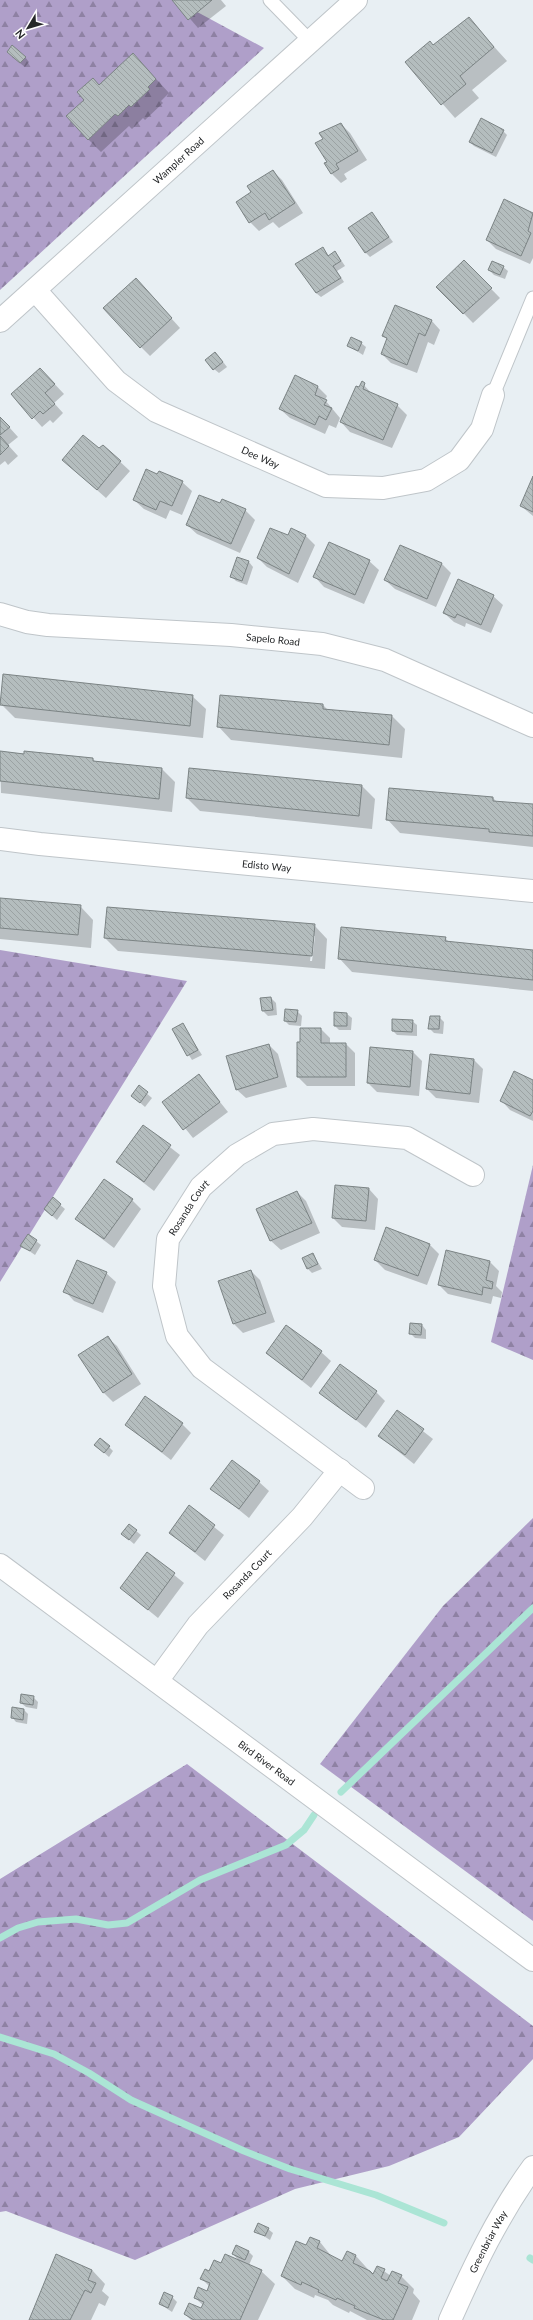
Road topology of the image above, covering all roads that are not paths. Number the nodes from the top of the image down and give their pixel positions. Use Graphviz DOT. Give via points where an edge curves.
graph roads {
  1 [pos="270,0"];
  2 [pos="356,0"];
  3 [pos="310,41"];
  4 [pos="35,290"];
  5 [pos="533,298"];
  6 [pos="0,321"];
  7 [pos="493,394"];
  8 [pos="0,614"];
  9 [pos="533,726"];
  10 [pos="0,839"];
  11 [pos="533,891"];
  12 [pos="473,1175"];
  13 [pos="340,1470"];
  14 [pos="363,1488"];
  15 [pos="0,1565"];
  16 [pos="157,1681"];
  17 [pos="533,1960"];
  18 [pos="533,2167"];
  19 [pos="450,2320"];
  1 -- 3 [label="lane"];
  2 -- 3 [label="street, Wampler Road"];
  3 -- 4 [label="street, Wampler Road"];
  4 -- 6 [label="street, Wampler Road"];
  4 -- 7 [label="street, Dee Way" via="116,380 156,412 326,486 382,488 426,480 459,460 482,429"];
  5 -- 7 [label="lane"];
  8 -- 9 [label="street, Sapelo Road" via="48,625 231,635 322,644 385,660"];
  10 -- 11 [label="street, Edisto Way"];
  12 -- 13 [label="street, Rosanda Court" via="407,1138 313,1129 273,1134 237,1155 201,1187 168,1239 164,1286 177,1336 202,1368"];
  13 -- 14 [label="street, Rosanda Court"];
  13 -- 16 [label="street, Rosanda Court" via="302,1517 198,1625"];
  15 -- 16 [label="street, Bird River Road"];
  16 -- 17 [label="street, Bird River Road"];
  18 -- 19 [label="street, Greenbriar Way" via="512,2196 480,2253"];
}
